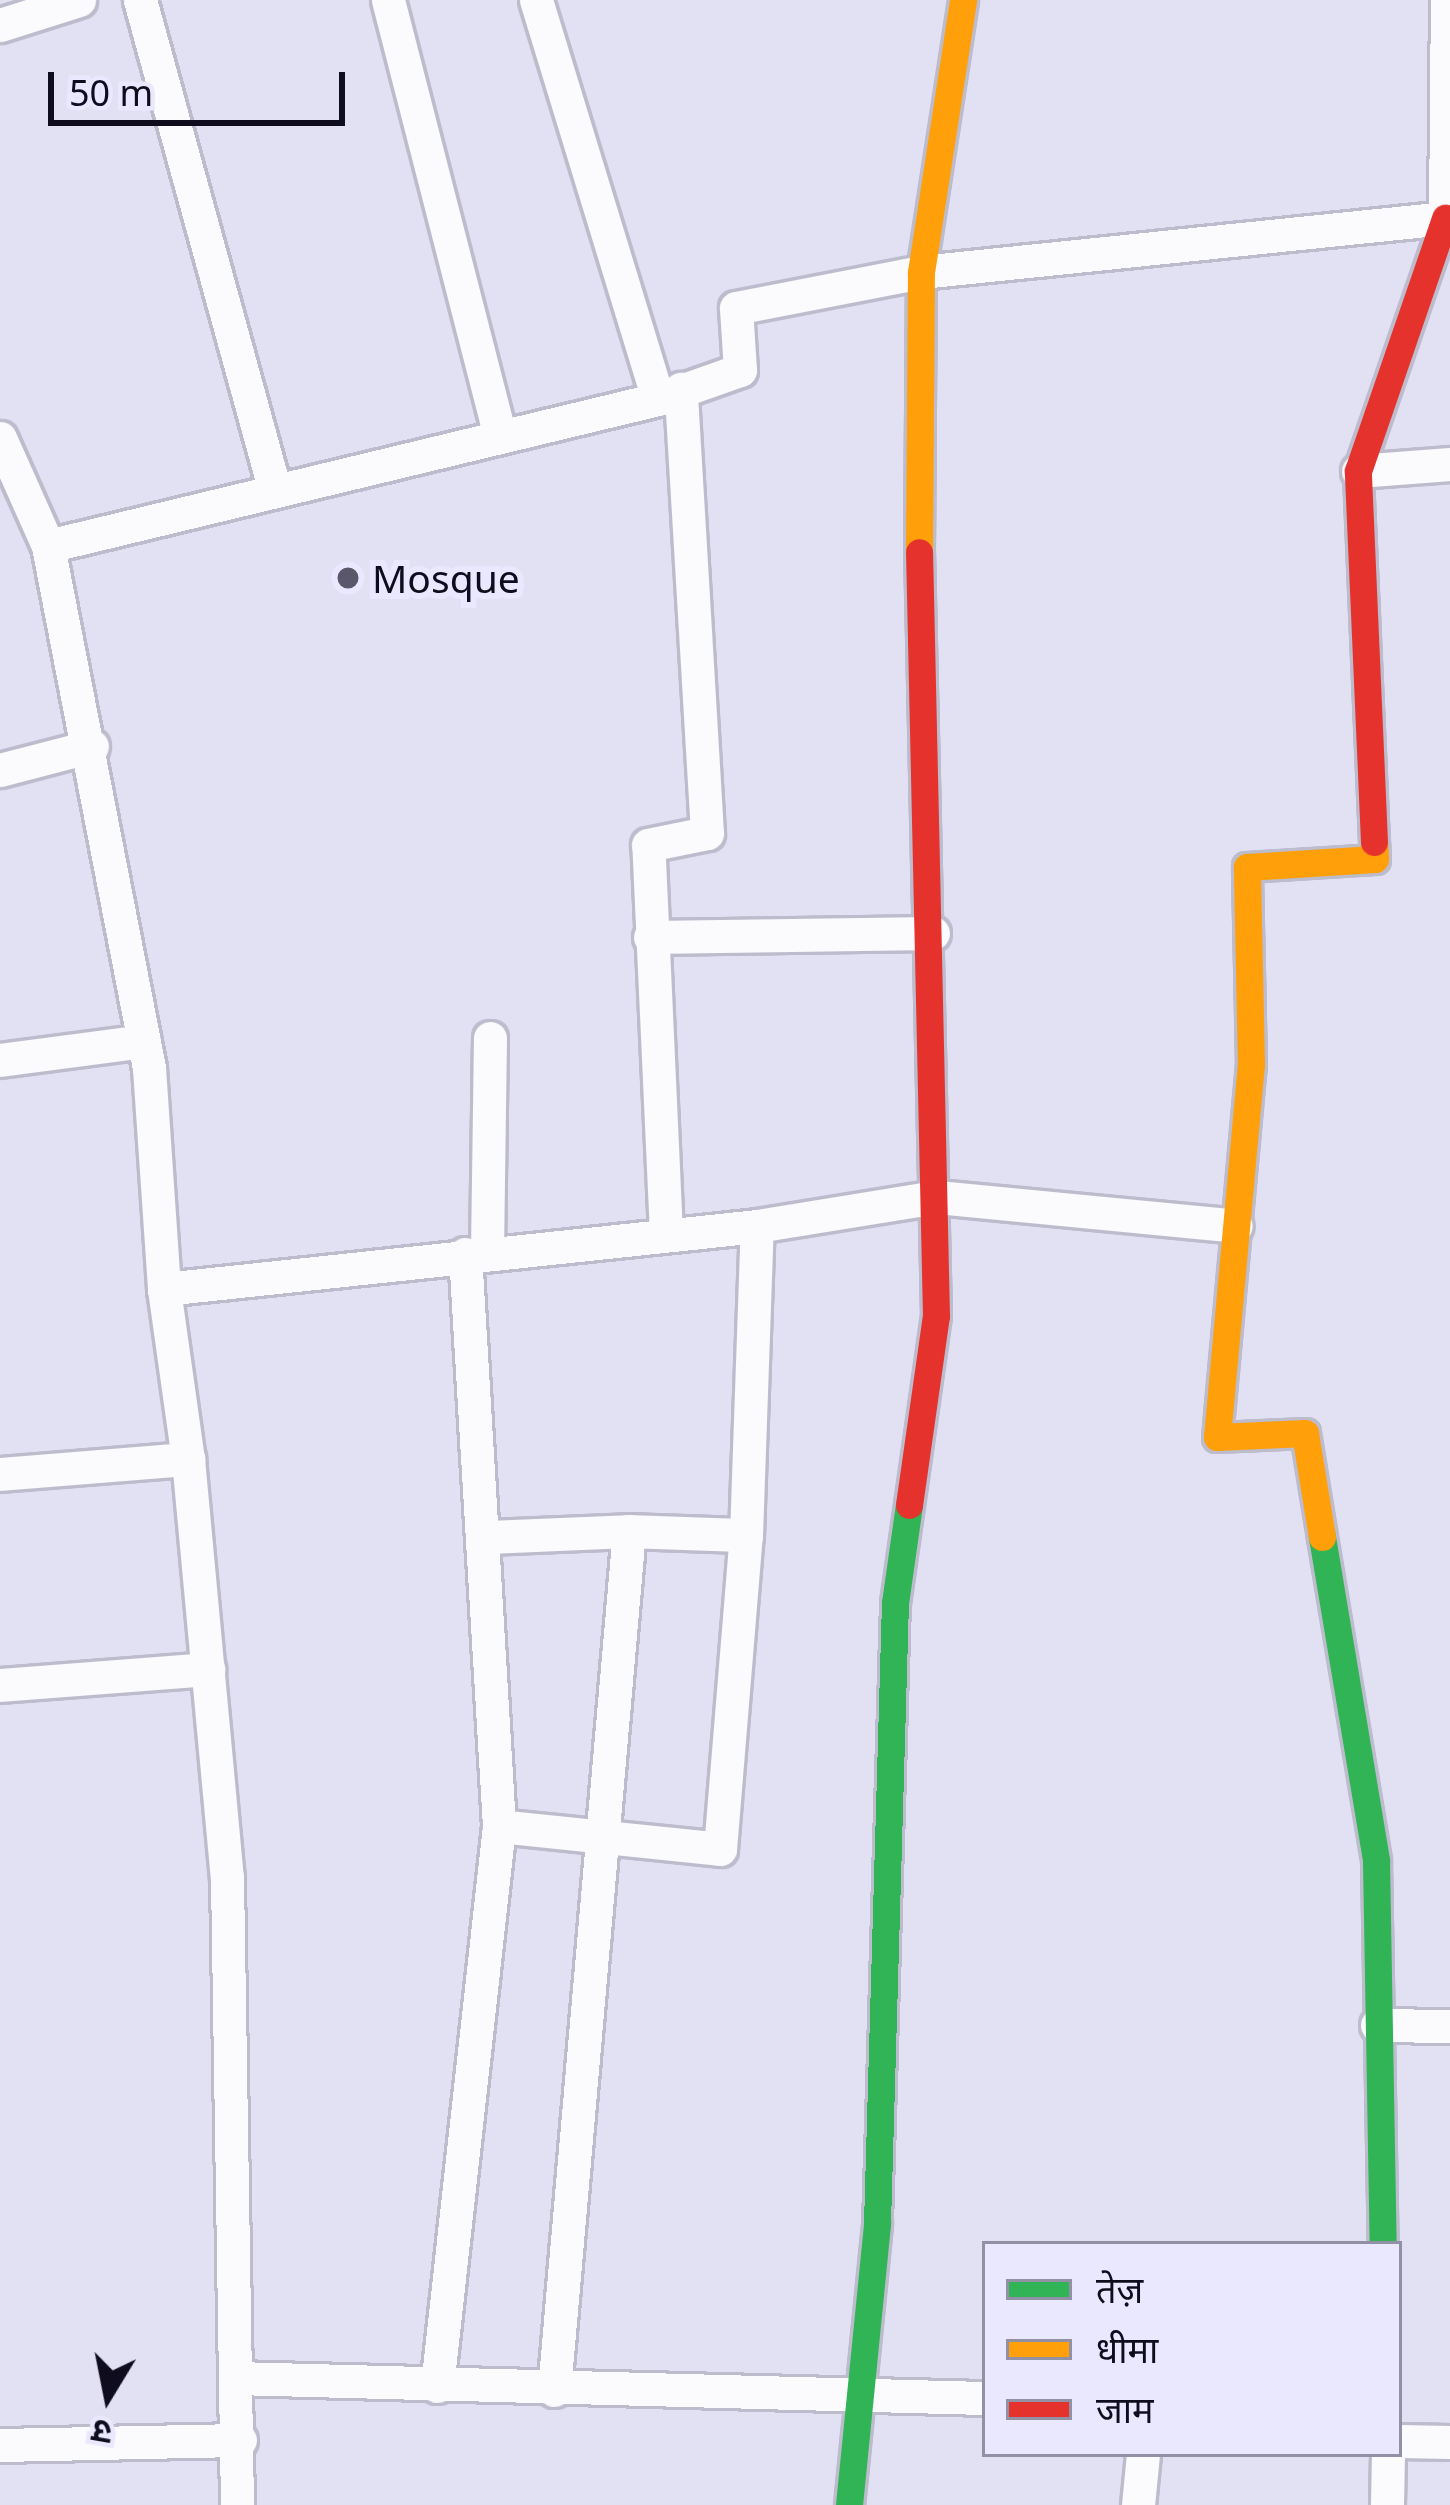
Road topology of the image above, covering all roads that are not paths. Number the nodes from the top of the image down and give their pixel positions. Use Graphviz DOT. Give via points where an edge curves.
graph roads {
  1 [pos="79,0"];
  2 [pos="140,0"];
  3 [pos="388,0"];
  4 [pos="536,0"];
  5 [pos="964,0"];
  6 [pos="1447,0"];
  7 [pos="0,25"];
  8 [pos="1444,218"];
  9 [pos="920,272"];
  10 [pos="669,394"];
  11 [pos="500,437"];
  12 [pos="0,439"];
  13 [pos="1450,464"];
  14 [pos="1358,471"];
  15 [pos="275,491"];
  16 [pos="48,546"];
  17 [pos="92,746"];
  18 [pos="0,770"];
  19 [pos="933,933"];
  20 [pos="650,938"];
  21 [pos="490,1038"];
  22 [pos="144,1041"];
  23 [pos="0,1060"];
  24 [pos="937,1197"];
  25 [pos="757,1226"];
  26 [pos="1236,1226"];
  27 [pos="666,1234"];
  28 [pos="476,1253"];
  29 [pos="164,1289"];
  30 [pos="188,1459"];
  31 [pos="0,1474"];
  32 [pos="629,1531"];
  33 [pos="746,1535"];
  34 [pos="487,1538"];
  35 [pos="208,1669"];
  36 [pos="0,1685"];
  37 [pos="499,1826"];
  38 [pos="602,1839"];
  39 [pos="1377,2025"];
  40 [pos="1450,2026"];
  41 [pos="1383,2241"];
  42 [pos="236,2378"];
  43 [pos="437,2386"];
  44 [pos="554,2390"];
  45 [pos="860,2391"];
  46 [pos="982,2398"];
  47 [pos="240,2440"];
  48 [pos="1402,2440"];
  49 [pos="1450,2442"];
  50 [pos="0,2445"];
  51 [pos="1144,2457"];
  52 [pos="1388,2457"];
  53 [pos="237,2505"];
  54 [pos="849,2505"];
  55 [pos="1138,2505"];
  56 [pos="1387,2505"];
  1 -- 7 [label="street"];
  2 -- 15 [label="street"];
  3 -- 11 [label="street"];
  4 -- 10 [label="street"];
  5 -- 9 [label="street"];
  6 -- 8 [label="street"];
  8 -- 9 [label="street"];
  8 -- 14 [label="street"];
  9 -- 10 [label="street" via="736,308 740,370"];
  9 -- 19 [label="street" via="915,453"];
  10 -- 11 [label="street"];
  10 -- 20 [label="street" via="707,833 647,845"];
  11 -- 15 [label="street"];
  12 -- 16 [label="street"];
  13 -- 14 [label="street"];
  14 -- 26 [label="street" via="1375,859 1247,868 1251,1065"];
  15 -- 16 [label="street"];
  16 -- 17 [label="street"];
  17 -- 18 [label="street"];
  17 -- 22 [label="street"];
  19 -- 20 [label="street"];
  19 -- 24 [label="street"];
  20 -- 27 [label="street"];
  21 -- 28 [label="street"];
  22 -- 23 [label="street"];
  22 -- 29 [label="street"];
  24 -- 25 [label="street"];
  24 -- 26 [label="street"];
  24 -- 45 [label="street" via="935,1316 895,1604 877,2223"];
  25 -- 27 [label="street"];
  25 -- 33 [label="street"];
  26 -- 39 [label="street" via="1217,1437 1305,1432 1376,1862"];
  27 -- 28 [label="street"];
  28 -- 29 [label="street"];
  28 -- 34 [label="street"];
  29 -- 30 [label="street"];
  30 -- 31 [label="street"];
  30 -- 35 [label="street"];
  32 -- 33 [label="street"];
  32 -- 34 [label="street"];
  32 -- 38 [label="street"];
  33 -- 38 [label="street" via="720,1850"];
  34 -- 37 [label="street"];
  35 -- 36 [label="street"];
  35 -- 42 [label="street" via="227,1877"];
  37 -- 38 [label="street"];
  37 -- 43 [label="street"];
  38 -- 44 [label="street"];
  39 -- 40 [label="street"];
  39 -- 41 [label="street"];
  42 -- 43 [label="street"];
  42 -- 47 [label="street"];
  43 -- 44 [label="street"];
  44 -- 45 [label="street"];
  45 -- 46 [label="street"];
  45 -- 54 [label="street"];
  47 -- 50 [label="street"];
  47 -- 53 [label="street"];
  48 -- 49 [label="street"];
  51 -- 55 [label="street"];
  52 -- 56 [label="street"];
}
